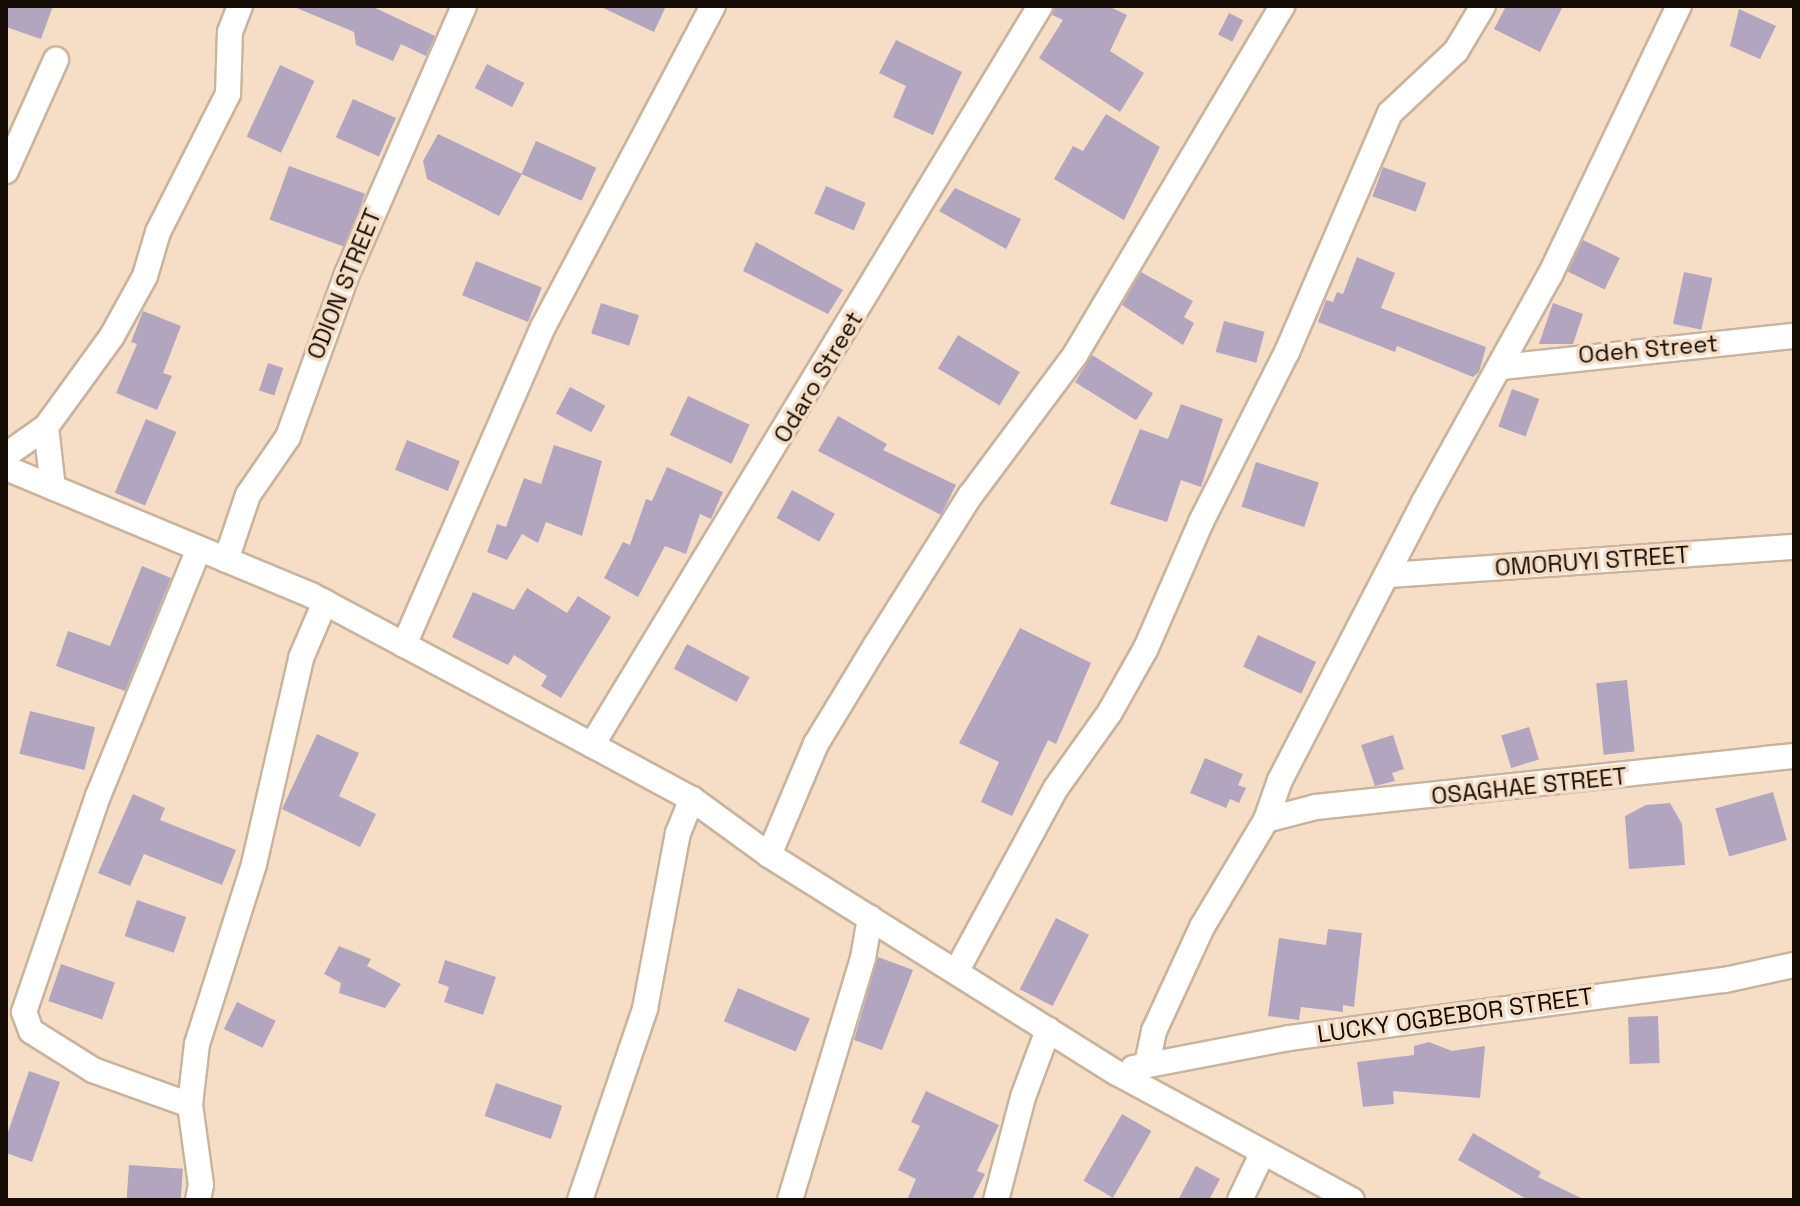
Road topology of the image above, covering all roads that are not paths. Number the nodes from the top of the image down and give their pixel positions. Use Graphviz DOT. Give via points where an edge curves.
graph roads {
  1 [pos="240,6"];
  2 [pos="464,6"];
  3 [pos="713,6"];
  4 [pos="1040,6"];
  5 [pos="1282,6"];
  6 [pos="1483,6"];
  7 [pos="1679,6"];
  8 [pos="56,60"];
  9 [pos="6,171"];
  10 [pos="1794,336"];
  11 [pos="1502,367"];
  12 [pos="46,427"];
  13 [pos="6,455"];
  14 [pos="6,468"];
  15 [pos="53,488"];
  16 [pos="1794,547"];
  17 [pos="199,549"];
  18 [pos="226,560"];
  19 [pos="1390,575"];
  20 [pos="325,602"];
  21 [pos="404,645"];
  22 [pos="592,745"];
  23 [pos="1794,756"];
  24 [pos="692,799"];
  25 [pos="1266,820"];
  26 [pos="769,855"];
  27 [pos="870,918"];
  28 [pos="1794,965"];
  29 [pos="956,972"];
  30 [pos="1048,1030"];
  31 [pos="1147,1064"];
  32 [pos="1117,1073"];
  33 [pos="190,1105"];
  34 [pos="1263,1152"];
  35 [pos="198,1200"];
  36 [pos="580,1200"];
  37 [pos="790,1200"];
  38 [pos="996,1200"];
  39 [pos="1240,1200"];
  40 [pos="1352,1200"];
  1 -- 12 [label="street" via="230,32 228,94 158,232 145,276 112,336"];
  2 -- 18 [label="street, ODION STREET" via="347,274 288,437 248,495"];
  3 -- 21 [label="street" via="543,327"];
  4 -- 22 [label="street, Odaro Street"];
  5 -- 26 [label="street" via="1075,355 970,496 816,744"];
  6 -- 29 [label="street" via="1456,51 1390,113 1287,352 1201,522 1146,648 1110,712 1056,788"];
  7 -- 11 [label="street" via="1664,47"];
  8 -- 9 [label="street"];
  10 -- 11 [label="street, Odeh Street" via="1537,359"];
  11 -- 19 [label="street" via="1424,502"];
  12 -- 13 [label="street"];
  12 -- 15 [label="street"];
  14 -- 15 [label="street"];
  15 -- 17 [label="street"];
  16 -- 19 [label="street, OMORUYI STREET"];
  17 -- 18 [label="street"];
  17 -- 33 [label="street" via="98,796 24,1012 31,1031 93,1070"];
  18 -- 20 [label="street"];
  19 -- 25 [label="street" via="1280,780"];
  20 -- 21 [label="street"];
  20 -- 33 [label="street" via="301,658 254,864 197,1044"];
  21 -- 22 [label="street"];
  22 -- 24 [label="street"];
  23 -- 25 [label="street, OSAGHAE STREET" via="1316,807"];
  24 -- 26 [label="street"];
  24 -- 36 [label="street" via="678,833 645,1009"];
  25 -- 31 [label="street" via="1202,927 1154,1031"];
  26 -- 27 [label="street"];
  27 -- 29 [label="street"];
  27 -- 37 [label="street" via="863,958"];
  28 -- 31 [label="street, LUCKY OGBEBOR STREET" via="1725,980 1527,1003"];
  29 -- 30 [label="street"];
  30 -- 32 [label="street"];
  30 -- 38 [label="street" via="1023,1097"];
  31 -- 32 [label="street, LUCKY OGBEBOR STREET"];
  32 -- 34 [label="street"];
  33 -- 35 [label="street" via="201,1185"];
  34 -- 39 [label="street"];
  34 -- 40 [label="street"];
}
